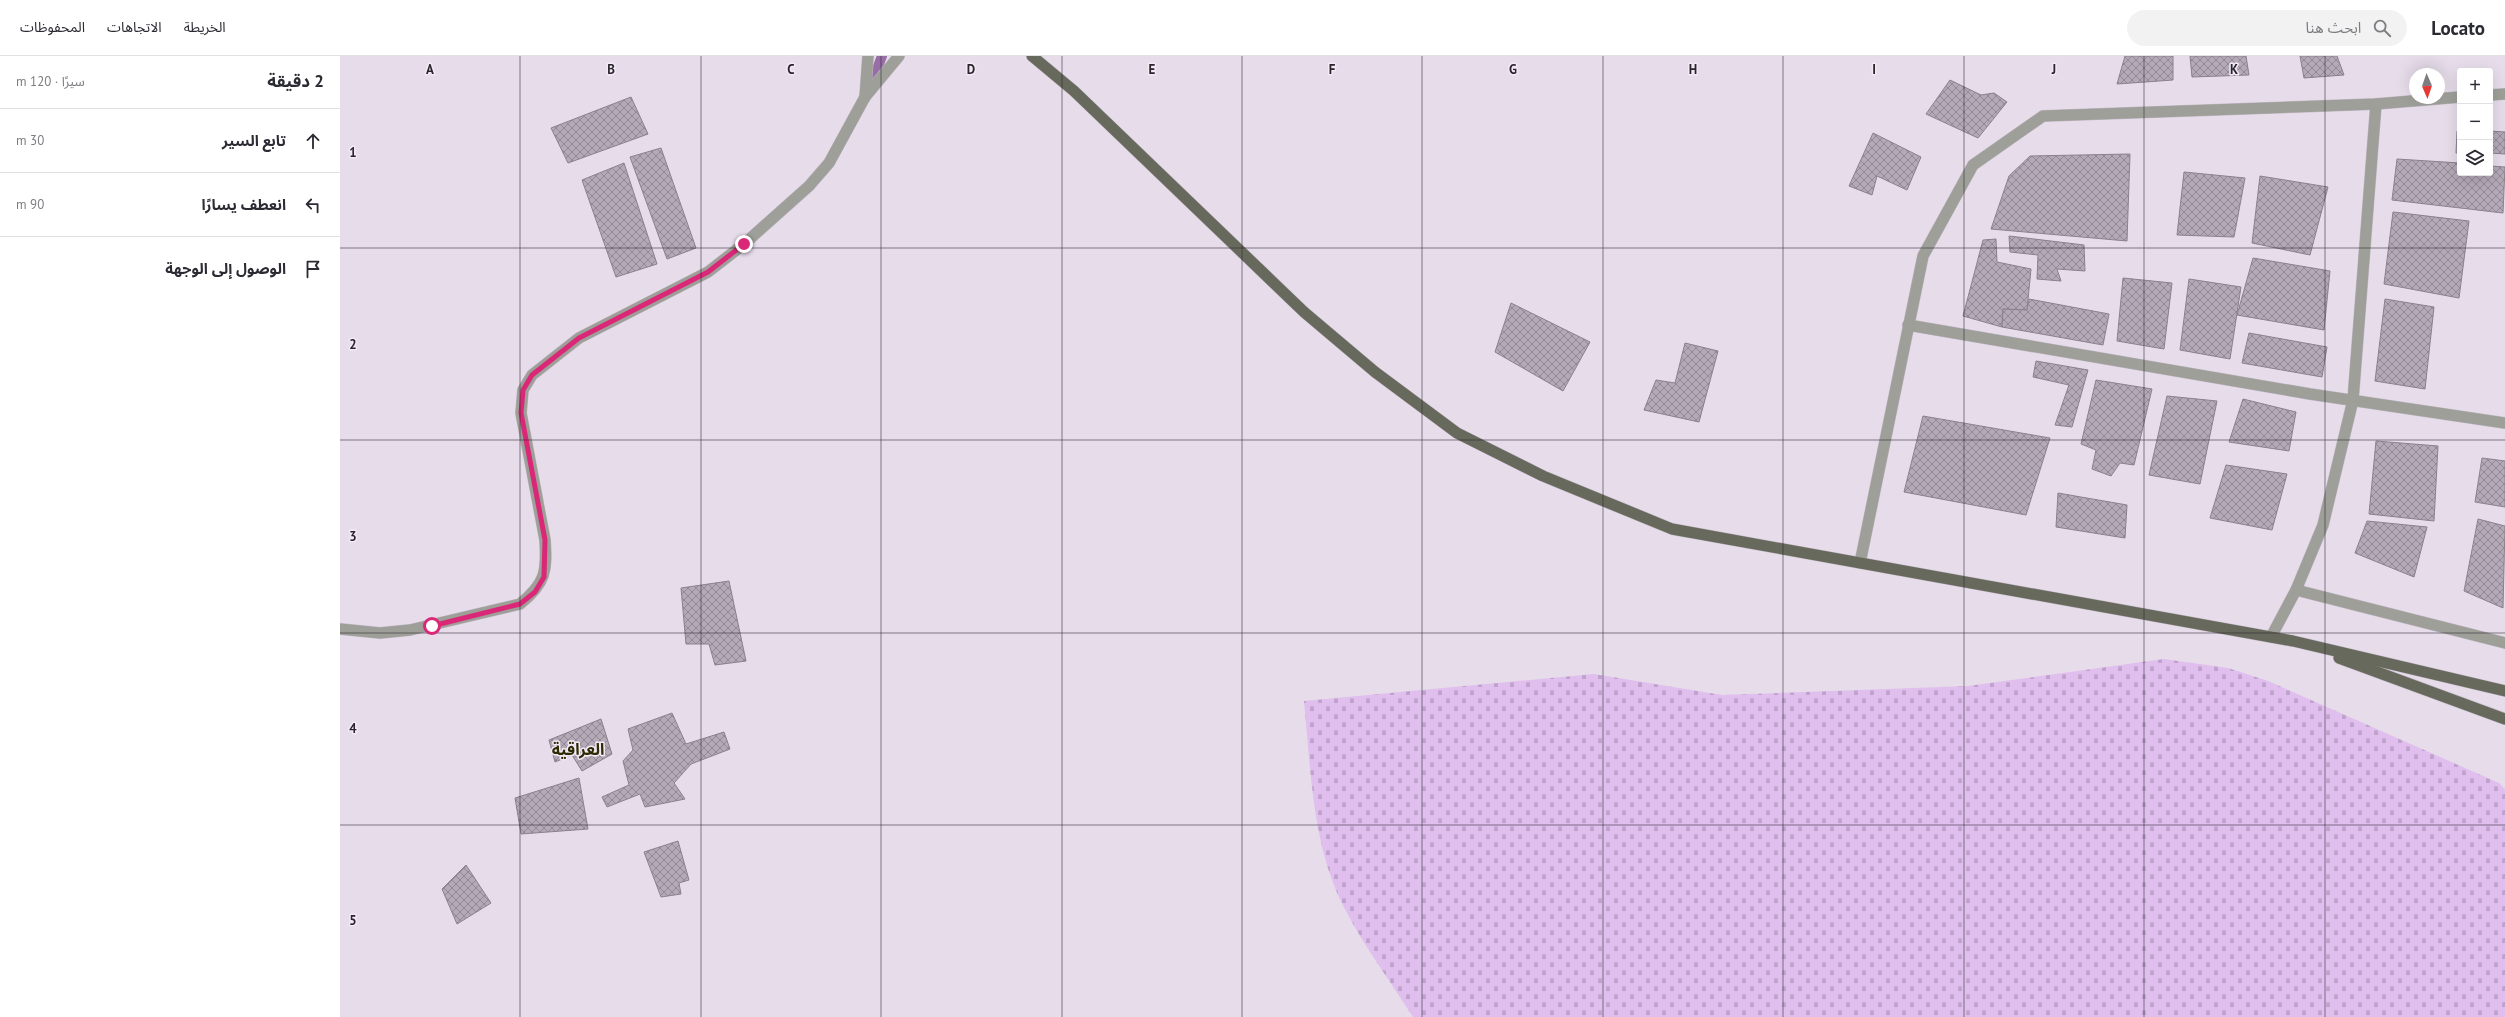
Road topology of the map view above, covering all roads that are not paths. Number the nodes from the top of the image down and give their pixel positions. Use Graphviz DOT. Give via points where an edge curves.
graph roads {
  1 [pos="868,56"];
  2 [pos="899,56"];
  3 [pos="1032,56"];
  4 [pos="1044,56"];
  5 [pos="1074,91"];
  6 [pos="2505,94"];
  7 [pos="2493,95"];
  8 [pos="865,97"];
  9 [pos="2457,98"];
  10 [pos="2376,104"];
  11 [pos="1908,326"];
  12 [pos="2353,400"];
  13 [pos="2505,423"];
  14 [pos="1860,563"];
  15 [pos="2296,590"];
  16 [pos="340,629"];
  17 [pos="2271,637"];
  18 [pos="2293,641"];
  19 [pos="2505,643"];
  20 [pos="2505,691"];
  21 [pos="2505,720"];
  1 -- 8 [label="street"];
  2 -- 8 [label="street"];
  3 -- 5 [label="main road"];
  4 -- 5 [label="main road"];
  5 -- 14 [label="main road" via="1304,312 1375,372 1457,433 1543,476 1672,529"];
  6 -- 7 [label="street"];
  8 -- 16 [label="street" via="829,163 809,186 744,244 708,272 579,338 532,375 523,390 521,413 545,540 544,577 535,592 520,604 410,630 380,633"];
  9 -- 10 [label="street"];
  10 -- 11 [label="street" via="2043,116 1973,165 1923,256"];
  10 -- 12 [label="street"];
  11 -- 12 [label="street"];
  11 -- 14 [label="street"];
  12 -- 13 [label="street"];
  12 -- 15 [label="street" via="2324,525"];
  14 -- 17 [label="main road"];
  15 -- 17 [label="street"];
  15 -- 19 [label="street"];
  17 -- 18 [label="main road"];
  18 -- 20 [label="main road"];
  18 -- 21 [label="main road"];
}
